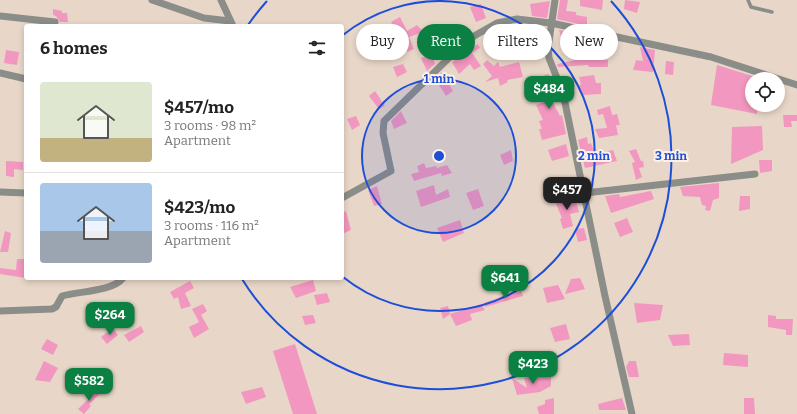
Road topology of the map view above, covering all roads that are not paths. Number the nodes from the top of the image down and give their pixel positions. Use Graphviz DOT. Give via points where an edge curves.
graph roads {
  1 [pos="152,0"];
  2 [pos="221,0"];
  3 [pos="554,0"];
  4 [pos="748,0"];
  5 [pos="772,12"];
  6 [pos="0,16"];
  7 [pos="55,22"];
  8 [pos="551,23"];
  9 [pos="232,24"];
  10 [pos="0,73"];
  11 [pos="24,79"];
  12 [pos="797,85"];
  13 [pos="754,174"];
  14 [pos="0,192"];
  15 [pos="24,193"];
  16 [pos="585,193"];
  17 [pos="344,197"];
  18 [pos="120,280"];
  19 [pos="0,311"];
  20 [pos="632,414"];
  1 -- 9 [label="street" via="204,18"];
  2 -- 9 [label="street"];
  3 -- 8 [label="street"];
  4 -- 5 [label="lane" via="751,7"];
  6 -- 7 [label="street"];
  8 -- 12 [label="street" via="711,57"];
  8 -- 16 [label="street" via="549,58 563,93"];
  8 -- 17 [label="street" via="517,19 497,22 465,43 384,121 383,133 391,171"];
  10 -- 11 [label="street"];
  13 -- 16 [label="street"];
  14 -- 15 [label="street"];
  16 -- 20 [label="street"];
  18 -- 19 [label="street" via="108,287 62,296 52,309"];
}
